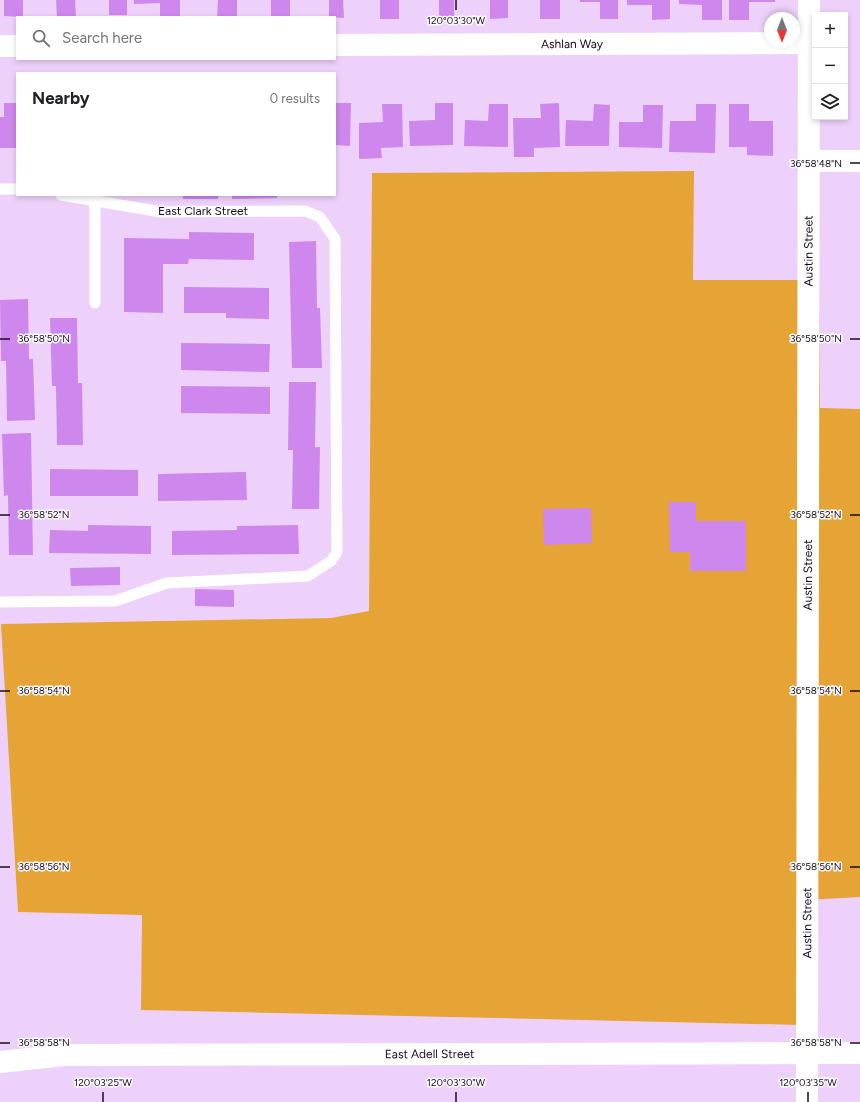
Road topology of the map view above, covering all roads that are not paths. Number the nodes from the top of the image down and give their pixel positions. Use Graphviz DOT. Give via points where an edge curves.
graph roads {
  1 [pos="809,0"];
  2 [pos="809,43"];
  3 [pos="336,45"];
  4 [pos="0,46"];
  5 [pos="16,46"];
  6 [pos="809,161"];
  7 [pos="860,161"];
  8 [pos="0,189"];
  9 [pos="16,189"];
  10 [pos="67,196"];
  11 [pos="95,201"];
  12 [pos="95,303"];
  13 [pos="0,602"];
  14 [pos="807,1053"];
  15 [pos="860,1053"];
  16 [pos="0,1062"];
  17 [pos="807,1102"];
  1 -- 2 [label="street, Austin Street"];
  2 -- 3 [label="street, Ashlan Way"];
  2 -- 6 [label="street, Austin Street"];
  4 -- 5 [label="street"];
  6 -- 7 [label="street"];
  6 -- 14 [label="street, Austin Street"];
  8 -- 9 [label="lane"];
  10 -- 11 [label="lane, East Clark Street"];
  11 -- 12 [label="lane"];
  11 -- 13 [label="lane, East Clark Street" via="162,212 305,211 320,217 336,239 337,552 331,561 308,576 167,583 115,601"];
  14 -- 15 [label="street, East Adell Street"];
  14 -- 16 [label="street, East Adell Street" via="64,1055"];
  14 -- 17 [label="street, Austin Street"];
}
